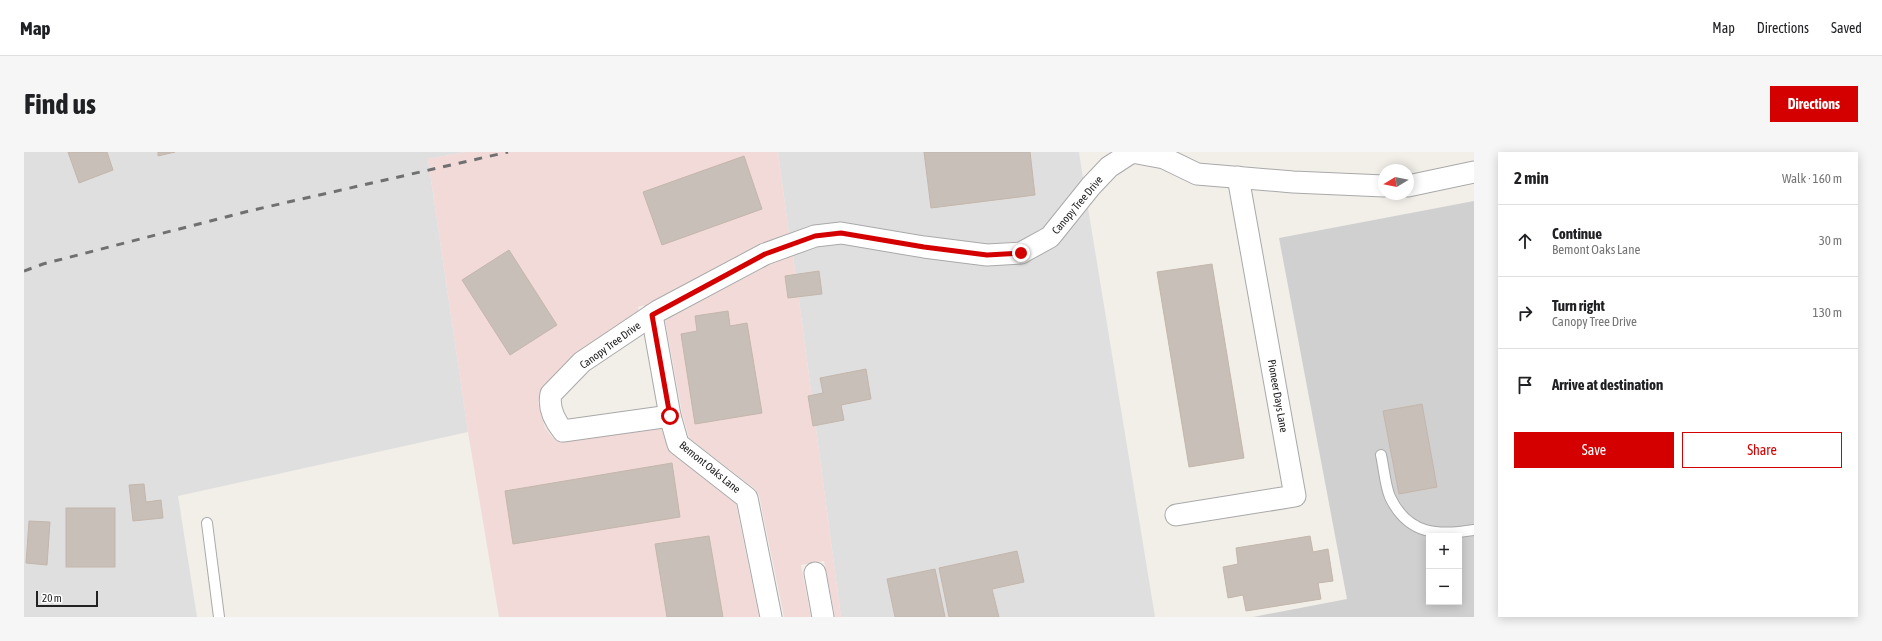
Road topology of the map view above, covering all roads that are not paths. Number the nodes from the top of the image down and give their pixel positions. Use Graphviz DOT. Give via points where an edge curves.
graph roads {
  1 [pos="1474,172"];
  2 [pos="1238,177"];
  3 [pos="1414,185"];
  4 [pos="1378,186"];
  5 [pos="652,315"];
  6 [pos="670,416"];
  7 [pos="1381,455"];
  8 [pos="1176,515"];
  9 [pos="206,523"];
  10 [pos="1474,530"];
  11 [pos="815,573"];
  12 [pos="219,617"];
  13 [pos="771,617"];
  14 [pos="823,617"];
  1 -- 3 [label="street"];
  2 -- 4 [label="street, Canopy Tree Drive"];
  2 -- 5 [label="street, Canopy Tree Drive" via="1197,174 1164,158 1132,152 1109,168 1091,186 1050,237 1021,253 987,255 841,233 815,236 765,254"];
  2 -- 8 [label="street, Pioneer Days Lane" via="1296,496"];
  5 -- 6 [label="street, Bemont Oaks Lane"];
  5 -- 6 [label="street, Canopy Tree Drive" via="582,362 551,394 551,407 555,422 563,431"];
  6 -- 13 [label="street, Bemont Oaks Lane" via="678,444 748,498"];
  7 -- 10 [label="lane" via="1390,497 1402,516 1418,529 1436,534"];
  9 -- 12 [label="lane"];
  11 -- 14 [label="street"];
}
